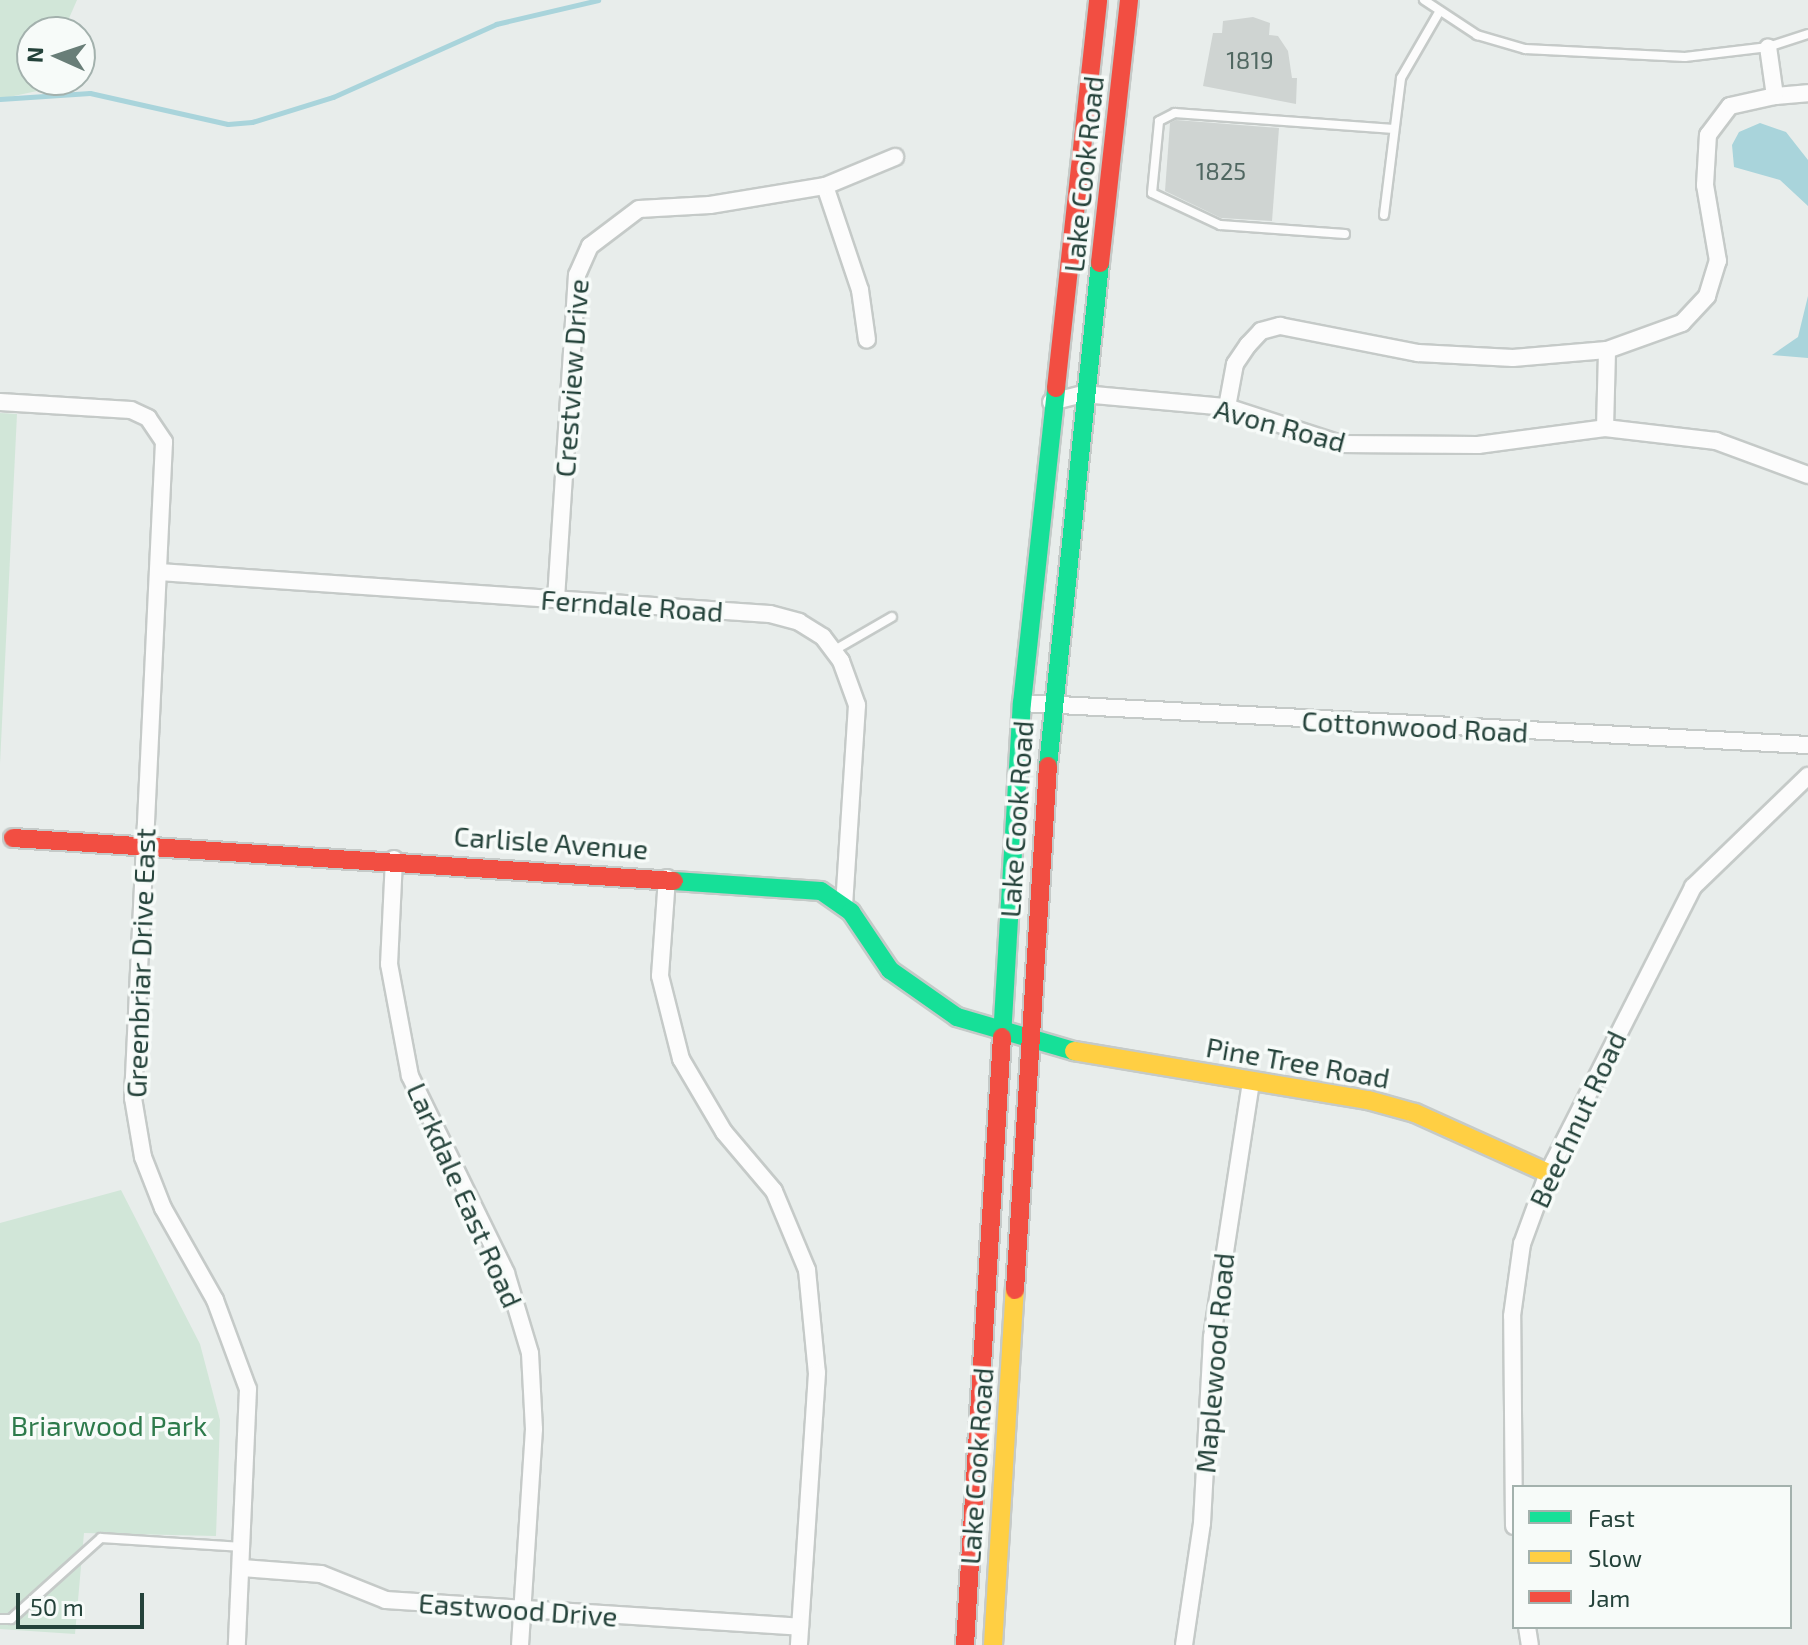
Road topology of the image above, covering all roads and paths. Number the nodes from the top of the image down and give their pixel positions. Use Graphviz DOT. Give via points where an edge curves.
graph roads {
  1 [pos="1098,0"];
  2 [pos="1129,0"];
  3 [pos="1424,0"];
  4 [pos="1438,14"];
  5 [pos="1808,34"];
  6 [pos="1768,47"];
  7 [pos="1808,93"];
  8 [pos="1775,96"];
  9 [pos="1393,129"];
  10 [pos="895,157"];
  11 [pos="825,186"];
  12 [pos="1384,215"];
  13 [pos="1345,234"];
  14 [pos="867,340"];
  15 [pos="1607,350"];
  16 [pos="1083,394"];
  17 [pos="0,402"];
  18 [pos="1051,402"];
  19 [pos="1227,407"];
  20 [pos="1605,428"];
  21 [pos="1808,475"];
  22 [pos="159,572"];
  23 [pos="556,599"];
  24 [pos="892,617"];
  25 [pos="833,651"];
  26 [pos="1022,703"];
  27 [pos="1052,706"];
  28 [pos="1808,745"];
  29 [pos="1808,776"];
  30 [pos="13,838"];
  31 [pos="143,842"];
  32 [pos="394,859"];
  33 [pos="667,878"];
  34 [pos="844,906"];
  35 [pos="1000,1029"];
  36 [pos="1029,1038"];
  37 [pos="1251,1082"];
  38 [pos="1548,1173"];
  39 [pos="1514,1485"];
  40 [pos="243,1547"];
  41 [pos="242,1568"];
  42 [pos="522,1609"];
  43 [pos="0,1619"];
  44 [pos="800,1627"];
  45 [pos="237,1645"];
  46 [pos="520,1645"];
  47 [pos="799,1645"];
  48 [pos="965,1645"];
  49 [pos="993,1645"];
  50 [pos="1184,1645"];
  1 -- 18 [label="main road, Lake Cook Road"];
  2 -- 16 [label="main road, Lake Cook Road"];
  3 -- 4 [label="lane"];
  4 -- 6 [label="lane" via="1525,49 1640,58"];
  4 -- 9 [label="lane" via="1401,78"];
  5 -- 6 [label="lane"];
  6 -- 8 [label="street"];
  7 -- 8 [label="street"];
  8 -- 15 [label="street" via="1730,106 1708,135 1705,185 1718,261 1707,296 1682,323"];
  9 -- 12 [label="lane"];
  9 -- 13 [label="lane" via="1175,113 1159,121 1152,193 1220,225"];
  10 -- 11 [label="street, Crestview Drive"];
  11 -- 14 [label="street" via="860,290"];
  11 -- 23 [label="street, Crestview Drive" via="724,203 639,209 608,228 582,259"];
  15 -- 19 [label="street" via="1465,358 1280,326 1261,331 1235,364"];
  15 -- 20 [label="street"];
  16 -- 18 [label="street, Avon Road"];
  16 -- 19 [label="street, Avon Road"];
  16 -- 27 [label="main road, Lake Cook Road"];
  17 -- 22 [label="street, Greenbriar Drive East" via="90,406 148,418 164,442 166,459"];
  18 -- 26 [label="main road, Lake Cook Road"];
  19 -- 20 [label="street, Avon Road" via="1318,441 1375,446 1440,448"];
  20 -- 21 [label="street, Avon Road" via="1716,441"];
  22 -- 23 [label="street, Ferndale Road"];
  22 -- 31 [label="street, Greenbriar Drive East"];
  23 -- 25 [label="street, Ferndale Road" via="770,614 799,622"];
  24 -- 25 [label="lane"];
  25 -- 34 [label="street, Ferndale Road" via="851,681 858,723"];
  26 -- 27 [label="street, Cottonwood Road"];
  26 -- 35 [label="main road, Lake Cook Road"];
  27 -- 28 [label="street, Cottonwood Road"];
  27 -- 36 [label="main road, Lake Cook Road"];
  29 -- 38 [label="street, Beechnut Road" via="1693,887"];
  30 -- 31 [label="main road, Carlisle Avenue"];
  31 -- 32 [label="main road, Carlisle Avenue"];
  31 -- 40 [label="street, Greenbriar Drive East" via="133,1098 143,1157 163,1208 215,1300 248,1389"];
  32 -- 33 [label="main road, Carlisle Avenue"];
  32 -- 42 [label="street, Larkdale East Road" via="389,964 396,1017 429,1124 519,1313 535,1388"];
  33 -- 34 [label="main road, Carlisle Avenue" via="792,886 821,891"];
  33 -- 44 [label="street" via="660,976 681,1059 724,1132 774,1191 807,1270 817,1373"];
  34 -- 35 [label="main road, Carlisle Avenue" via="890,970 922,998"];
  35 -- 36 [label="main road, Carlisle Avenue"];
  35 -- 48 [label="main road, Lake Cook Road"];
  36 -- 37 [label="main road, Pine Tree Road" via="1049,1047"];
  36 -- 49 [label="main road, Lake Cook Road"];
  37 -- 38 [label="main road, Pine Tree Road" via="1415,1113"];
  37 -- 50 [label="street, Maplewood Road" via="1212,1337 1202,1523"];
  38 -- 39 [label="street, Beechnut Road" via="1522,1244 1512,1316"];
  40 -- 41 [label="street, Greenbriar Drive East"];
  40 -- 43 [label="lane" via="101,1538 11,1619"];
  41 -- 42 [label="street, Eastwood Drive" via="321,1574 386,1600"];
  41 -- 45 [label="street, Greenbriar Drive East"];
  42 -- 44 [label="street, Eastwood Drive"];
  42 -- 46 [label="street, Larkdale East Road"];
  44 -- 47 [label="street"];
}
